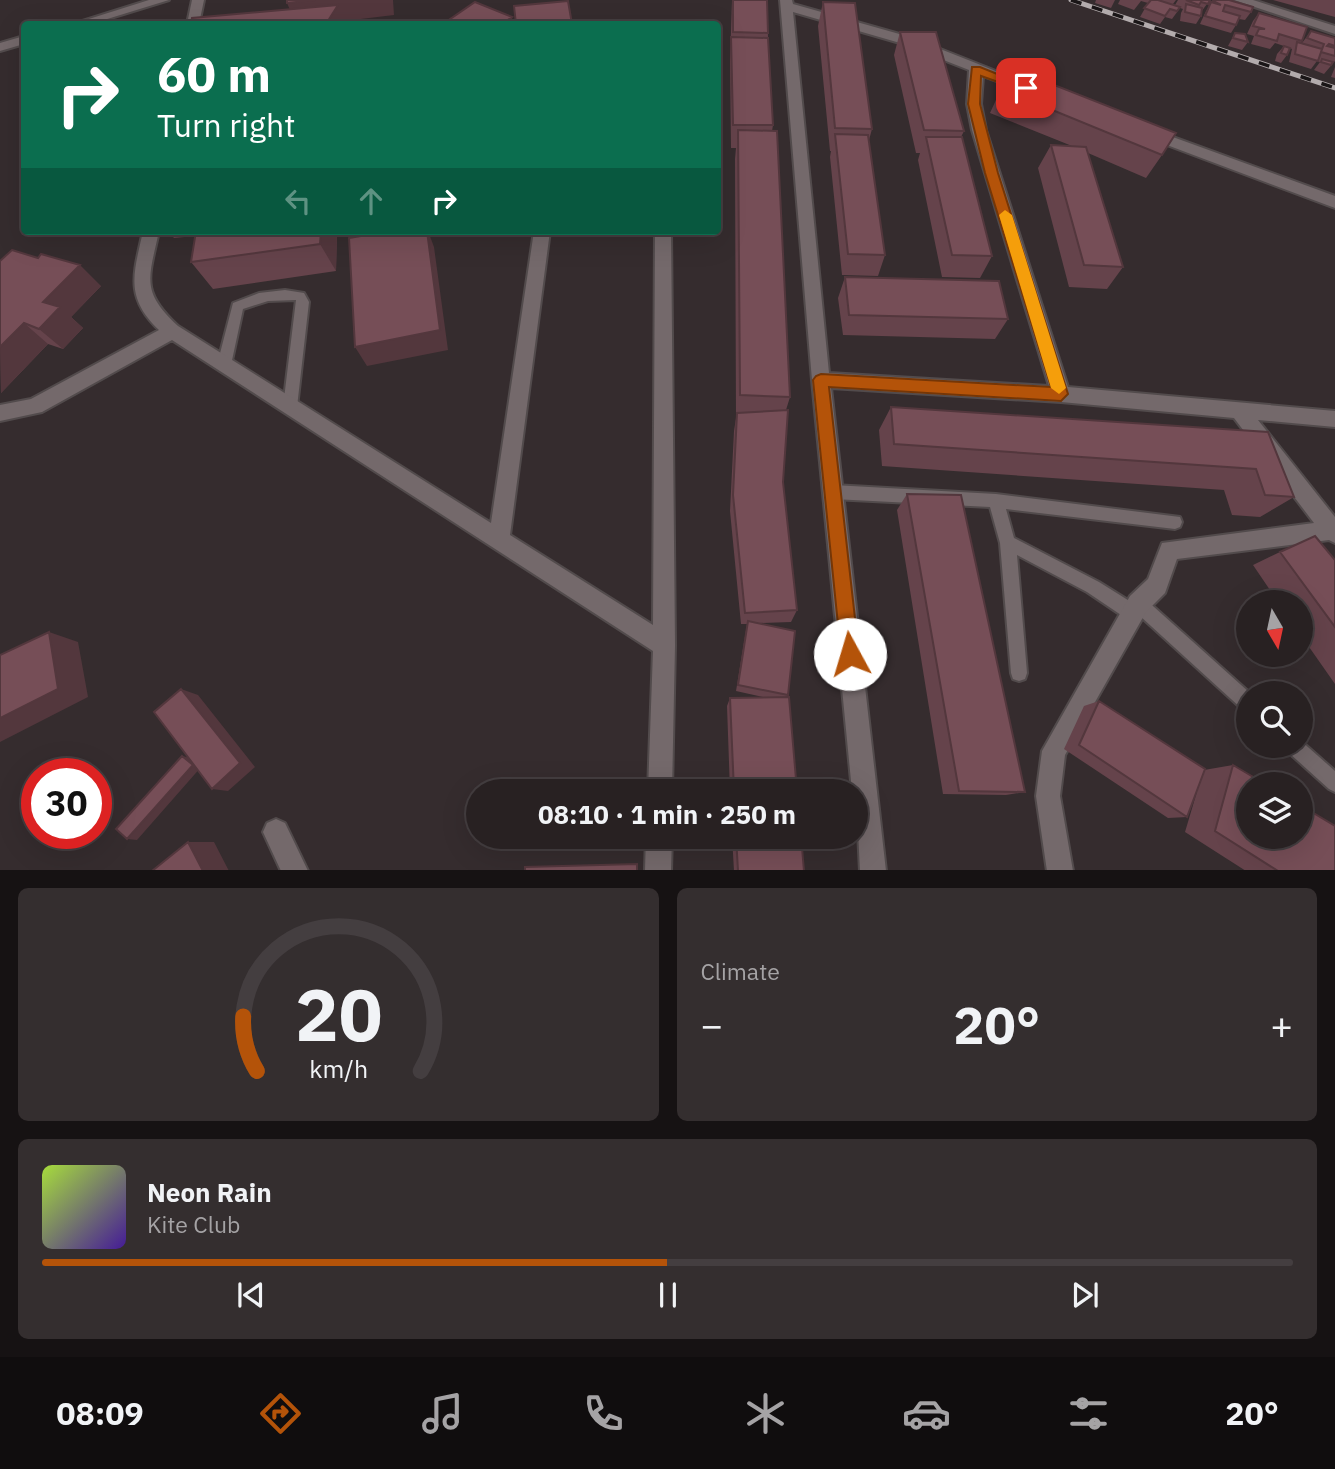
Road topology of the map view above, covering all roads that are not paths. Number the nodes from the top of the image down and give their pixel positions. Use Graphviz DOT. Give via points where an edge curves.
graph roads {
  1 [pos="163,0"];
  2 [pos="198,0"];
  3 [pos="1240,0"];
  4 [pos="787,3"];
  5 [pos="90,21"];
  6 [pos="194,21"];
  7 [pos="1335,30"];
  8 [pos="21,41"];
  9 [pos="0,47"];
  10 [pos="976,70"];
  11 [pos="1051,97"];
  12 [pos="1139,130"];
  13 [pos="1335,202"];
  14 [pos="150,235"];
  15 [pos="541,235"];
  16 [pos="663,235"];
  17 [pos="172,331"];
  18 [pos="224,365"];
  19 [pos="821,380"];
  20 [pos="1061,394"];
  21 [pos="290,407"];
  22 [pos="0,413"];
  23 [pos="1241,413"];
  24 [pos="1335,419"];
  25 [pos="833,492"];
  26 [pos="996,501"];
  27 [pos="1175,523"];
  28 [pos="1334,531"];
  29 [pos="499,540"];
  30 [pos="1008,543"];
  31 [pos="1136,608"];
  32 [pos="664,645"];
  33 [pos="1020,673"];
  34 [pos="1236,694"];
  35 [pos="1307,758"];
  36 [pos="660,779"];
  37 [pos="1335,783"];
  38 [pos="276,832"];
  39 [pos="659,849"];
  40 [pos="295,870"];
  41 [pos="658,870"];
  42 [pos="873,870"];
  43 [pos="1060,870"];
  1 -- 5 [label="street"];
  2 -- 6 [label="street"];
  3 -- 7 [label="street"];
  4 -- 10 [label="street" via="905,40"];
  4 -- 19 [label="street"];
  8 -- 9 [label="street"];
  10 -- 11 [label="street"];
  10 -- 20 [label="street" via="974,104 979,130"];
  12 -- 13 [label="street"];
  14 -- 17 [label="street" via="141,278 142,298"];
  15 -- 29 [label="street"];
  16 -- 32 [label="street"];
  17 -- 18 [label="street"];
  17 -- 22 [label="street" via="35,406"];
  18 -- 21 [label="street"];
  18 -- 21 [label="lane" via="237,306 246,300 300,296 303,302"];
  19 -- 20 [label="street"];
  19 -- 25 [label="street"];
  20 -- 23 [label="street"];
  21 -- 29 [label="street"];
  23 -- 24 [label="street"];
  23 -- 28 [label="street"];
  25 -- 26 [label="lane"];
  25 -- 42 [label="street"];
  26 -- 27 [label="lane"];
  26 -- 30 [label="lane"];
  28 -- 31 [label="street" via="1169,550 1157,586"];
  29 -- 32 [label="street"];
  30 -- 31 [label="lane"];
  30 -- 33 [label="lane"];
  31 -- 34 [label="lane"];
  31 -- 43 [label="street" via="1054,751 1047,773 1046,797"];
  32 -- 36 [label="street"];
  35 -- 37 [label="lane"];
  38 -- 40 [label="street"];
  39 -- 41 [label="street"];
}
